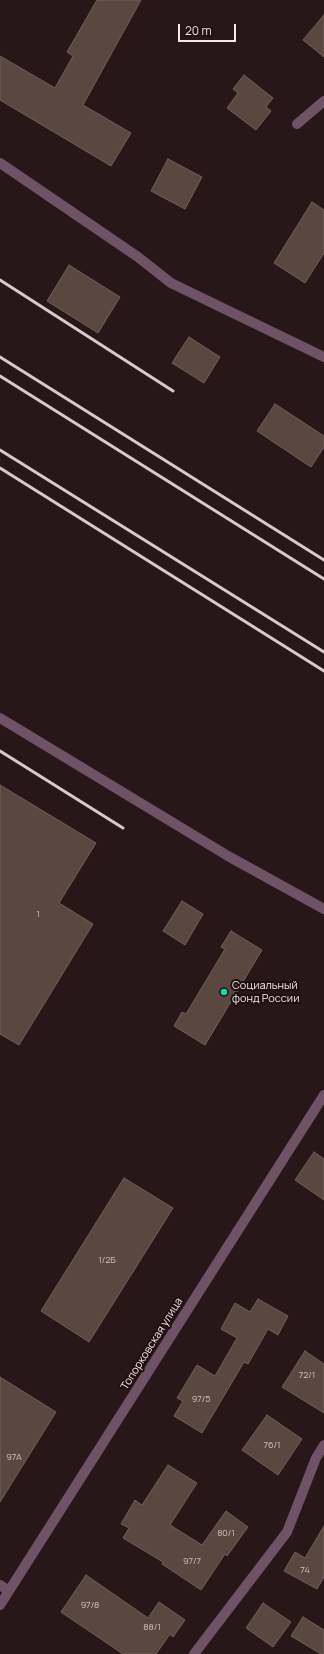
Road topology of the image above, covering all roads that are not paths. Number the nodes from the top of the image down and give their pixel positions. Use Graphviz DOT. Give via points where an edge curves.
graph roads {
  1 [pos="324,101"];
  2 [pos="297,124"];
  3 [pos="0,163"];
  4 [pos="324,357"];
  5 [pos="0,718"];
  6 [pos="324,909"];
  7 [pos="324,1095"];
  8 [pos="324,1445"];
  9 [pos="0,1585"];
  10 [pos="9,1591"];
  11 [pos="0,1605"];
  12 [pos="194,1654"];
  1 -- 2 [label="street"];
  3 -- 4 [label="street" via="138,257 171,283"];
  5 -- 6 [label="street" via="228,856"];
  7 -- 10 [label="street, Топорковская улица"];
  8 -- 12 [label="street" via="316,1458 287,1532"];
  9 -- 10 [label="street"];
  10 -- 11 [label="street, Топорковская улица"];
}
